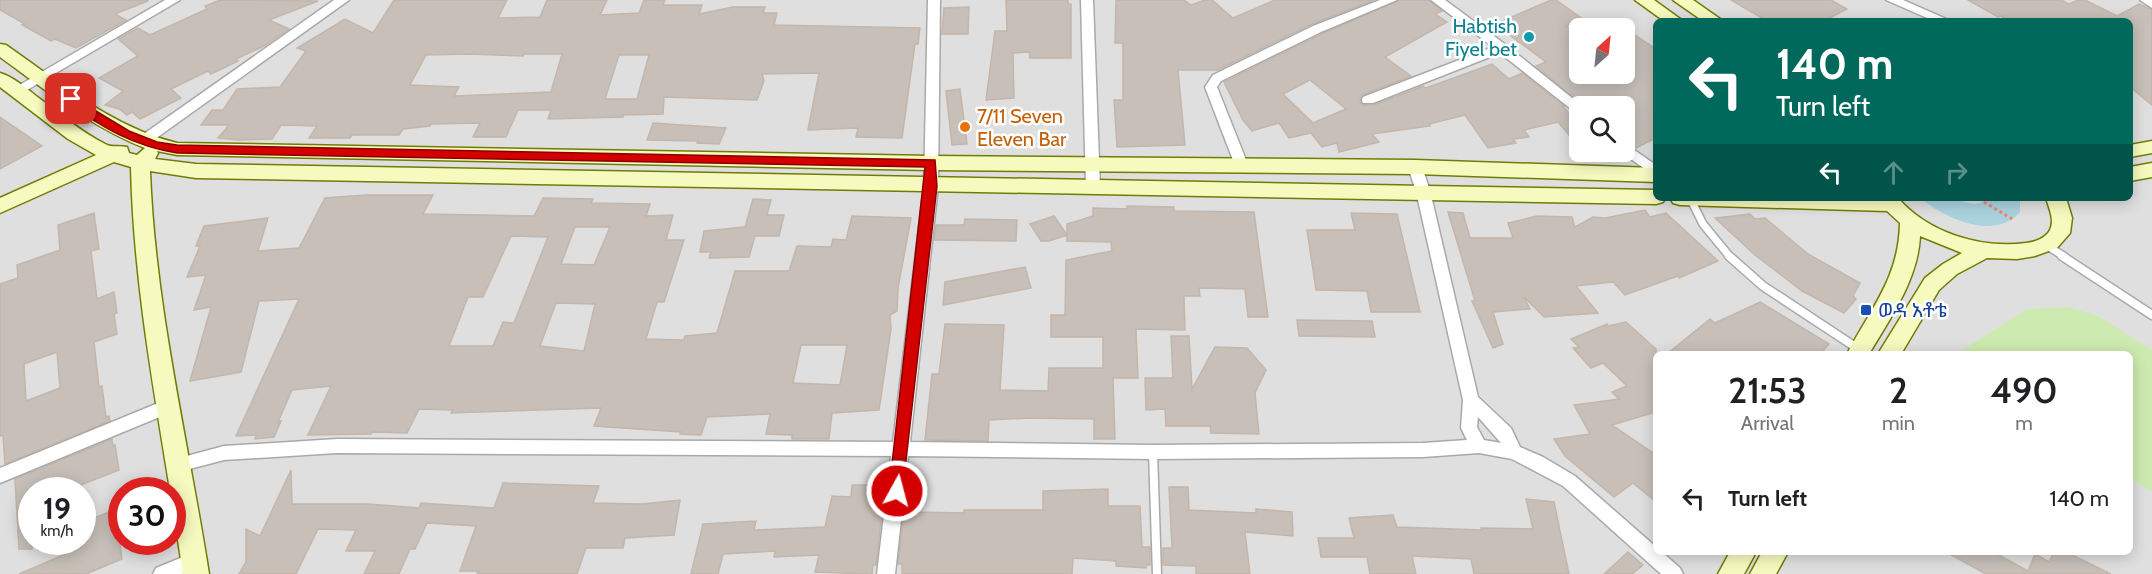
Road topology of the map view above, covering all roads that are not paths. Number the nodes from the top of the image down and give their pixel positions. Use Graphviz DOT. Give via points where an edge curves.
graph roads {
  1 [pos="174,0"];
  2 [pos="934,0"];
  3 [pos="1087,0"];
  4 [pos="1391,0"];
  5 [pos="1437,0"];
  6 [pos="1643,0"];
  7 [pos="1681,0"];
  8 [pos="1892,0"];
  9 [pos="2146,0"];
  10 [pos="338,1"];
  11 [pos="2152,4"];
  12 [pos="1671,18"];
  13 [pos="1709,18"];
  14 [pos="1937,18"];
  15 [pos="1502,48"];
  16 [pos="0,49"];
  17 [pos="40,77"];
  18 [pos="0,79"];
  19 [pos="17,90"];
  20 [pos="1368,100"];
  21 [pos="1569,103"];
  22 [pos="147,138"];
  23 [pos="2152,147"];
  24 [pos="2133,150"];
  25 [pos="107,153"];
  26 [pos="1635,156"];
  27 [pos="620,158"];
  28 [pos="931,163"];
  29 [pos="1092,163"];
  30 [pos="140,164"];
  31 [pos="1241,165"];
  32 [pos="1415,167"];
  33 [pos="2152,170"];
  34 [pos="1653,171"];
  35 [pos="1653,173"];
  36 [pos="2133,173"];
  37 [pos="610,179"];
  38 [pos="931,186"];
  39 [pos="1093,188"];
  40 [pos="1423,191"];
  41 [pos="0,194"];
  42 [pos="1653,197"];
  43 [pos="1691,201"];
  44 [pos="1889,201"];
  45 [pos="2062,202"];
  46 [pos="0,206"];
  47 [pos="1910,220"];
  48 [pos="2046,245"];
  49 [pos="1984,250"];
  50 [pos="2152,315"];
  51 [pos="1858,351"];
  52 [pos="1860,351"];
  53 [pos="1891,351"];
  54 [pos="1471,400"];
  55 [pos="168,406"];
  56 [pos="1479,446"];
  57 [pos="902,449"];
  58 [pos="1153,452"];
  59 [pos="1514,452"];
  60 [pos="178,465"];
  61 [pos="0,476"];
  62 [pos="1741,555"];
  63 [pos="1773,555"];
  64 [pos="196,567"];
  65 [pos="162,574"];
  66 [pos="886,574"];
  67 [pos="1157,574"];
  68 [pos="1674,574"];
  69 [pos="1731,574"];
  70 [pos="1763,574"];
  1 -- 17 [label="street"];
  2 -- 28 [label="street"];
  3 -- 29 [label="street"];
  4 -- 31 [label="street" via="1317,29 1217,78 1211,87"];
  5 -- 15 [label="street"];
  6 -- 12 [label="main road"];
  7 -- 13 [label="main road"];
  8 -- 14 [label="street"];
  9 -- 11 [label="street"];
  10 -- 22 [label="street"];
  15 -- 20 [label="street"];
  15 -- 21 [label="street"];
  16 -- 17 [label="main road"];
  17 -- 19 [label="street"];
  17 -- 22 [label="main road" via="102,122"];
  18 -- 19 [label="main road"];
  19 -- 25 [label="main road" via="85,142"];
  22 -- 25 [label="main road"];
  22 -- 27 [label="main road" via="211,151"];
  22 -- 30 [label="main road"];
  23 -- 24 [label="main road"];
  25 -- 30 [label="main road"];
  25 -- 41 [label="main road"];
  25 -- 46 [label="main road"];
  26 -- 34 [label="street"];
  27 -- 28 [label="main road"];
  27 -- 37 [label="main road"];
  28 -- 29 [label="main road"];
  28 -- 38 [label="street"];
  29 -- 31 [label="main road"];
  29 -- 39 [label="street"];
  30 -- 37 [label="main road" via="196,171"];
  30 -- 55 [label="main road" via="144,237"];
  31 -- 32 [label="main road"];
  32 -- 35 [label="main road"];
  32 -- 40 [label="street"];
  33 -- 36 [label="main road"];
  37 -- 38 [label="main road"];
  38 -- 39 [label="main road"];
  38 -- 57 [label="street"];
  39 -- 40 [label="main road"];
  40 -- 42 [label="main road"];
  40 -- 54 [label="street"];
  43 -- 51 [label="lane" via="1706,229 1754,280"];
  44 -- 47 [label="main road"];
  45 -- 48 [label="main road" via="2061,230"];
  47 -- 49 [label="main road" via="1945,239"];
  47 -- 52 [label="main road" via="1909,254 1902,279"];
  48 -- 49 [label="main road" via="2019,253"];
  48 -- 50 [label="lane"];
  49 -- 53 [label="main road" via="1932,284"];
  54 -- 56 [label="street" via="1469,428"];
  54 -- 59 [label="street" via="1505,434"];
  55 -- 60 [label="main road"];
  55 -- 61 [label="street"];
  56 -- 58 [label="street"];
  56 -- 59 [label="street"];
  57 -- 58 [label="street"];
  57 -- 60 [label="street" via="337,446 224,453"];
  57 -- 66 [label="street"];
  58 -- 67 [label="lane"];
  59 -- 68 [label="street" via="1569,481"];
  60 -- 64 [label="main road"];
  62 -- 69 [label="main road"];
  63 -- 70 [label="main road"];
  64 -- 65 [label="street"];
}
